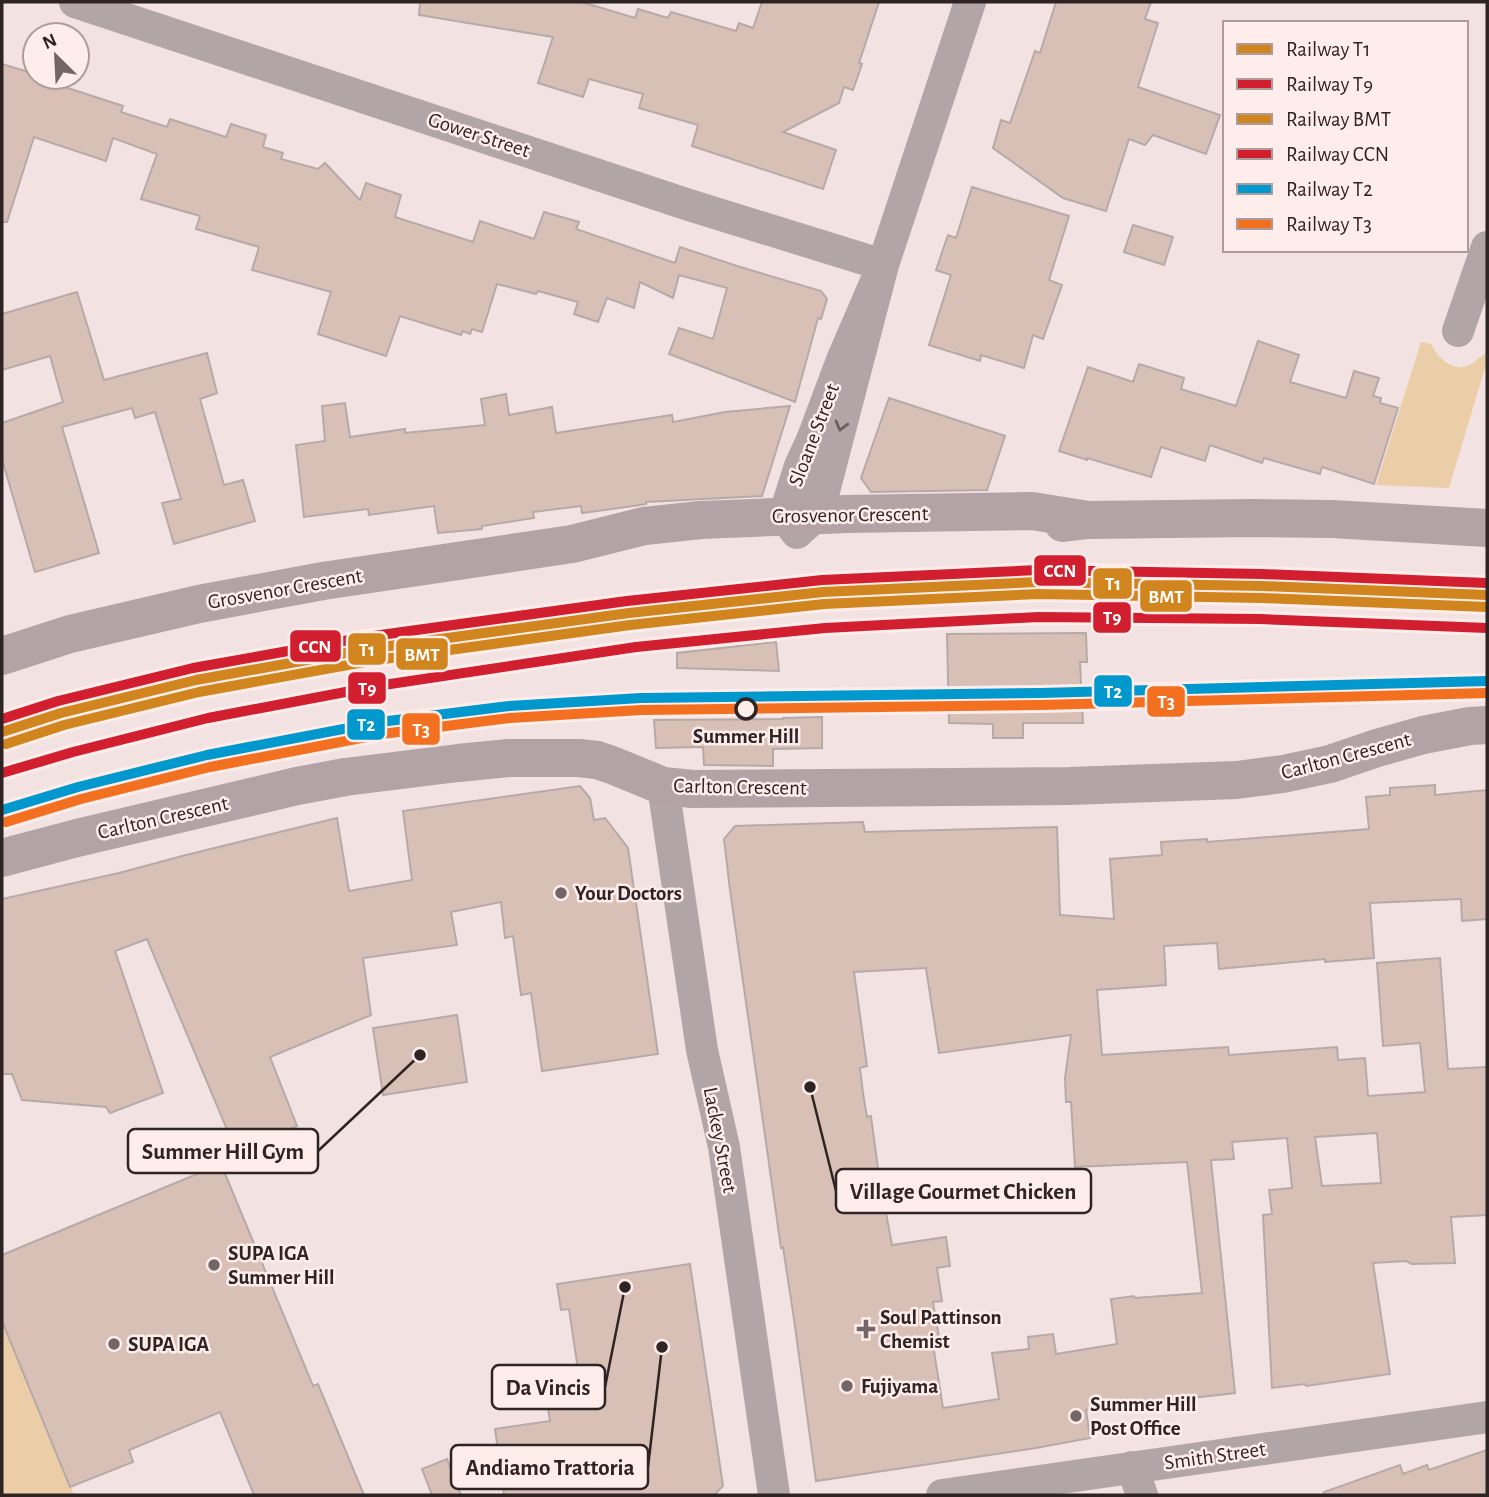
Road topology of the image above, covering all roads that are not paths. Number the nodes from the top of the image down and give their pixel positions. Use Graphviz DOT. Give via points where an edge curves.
graph roads {
  1 [pos="75,2"];
  2 [pos="970,2"];
  3 [pos="1487,247"];
  4 [pos="883,265"];
  5 [pos="1458,331"];
  6 [pos="799,521"];
  7 [pos="1487,528"];
  8 [pos="2,656"];
  9 [pos="1487,725"];
  10 [pos="663,786"];
  11 [pos="2,858"];
  12 [pos="1487,1417"];
  13 [pos="1137,1481"];
  14 [pos="774,1495"];
  15 [pos="942,1495"];
  1 -- 4 [label="street, Gower Street"];
  2 -- 4 [label="street, Sloane Street"];
  3 -- 5 [label="street"];
  4 -- 6 [label="street, Sloane Street" via="800,466"];
  6 -- 7 [label="main road, Grosvenor Crescent" via="1032,511 1088,520 1370,520"];
  6 -- 8 [label="main road, Grosvenor Crescent" via="701,520 644,526 572,544 199,604 70,634"];
  9 -- 10 [label="main road, Carlton Crescent" via="1423,735 1330,764 1237,780 1070,786"];
  10 -- 11 [label="main road, Carlton Crescent" via="597,760 509,758 458,763 298,786"];
  10 -- 14 [label="street, Lackey Street" via="702,1050 724,1147"];
  12 -- 13 [label="street, Smith Street"];
  13 -- 15 [label="street, Smith Street"];
}
